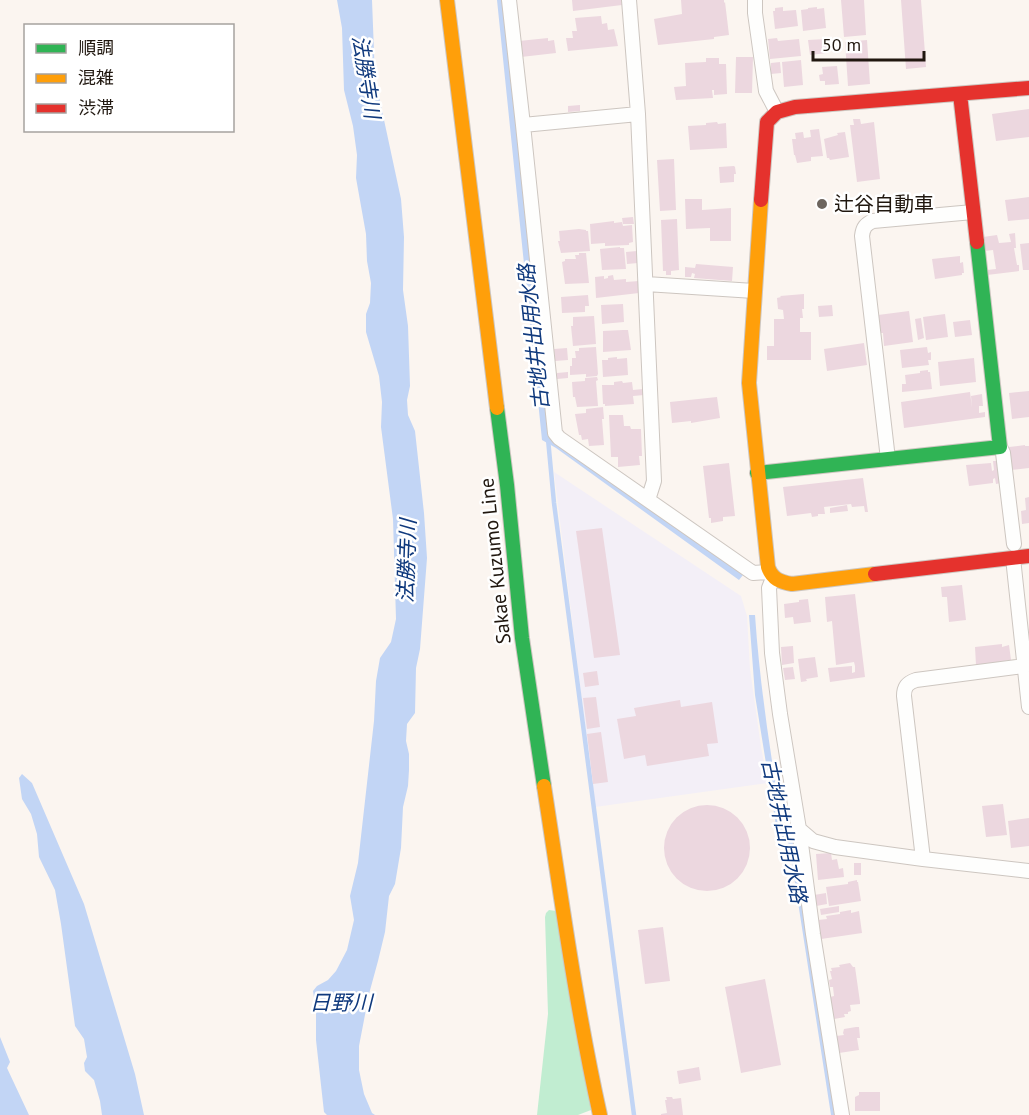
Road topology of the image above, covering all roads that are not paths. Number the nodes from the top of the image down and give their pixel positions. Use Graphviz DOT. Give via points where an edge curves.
graph roads {
  1 [pos="447,0"];
  2 [pos="509,0"];
  3 [pos="629,0"];
  4 [pos="755,0"];
  5 [pos="1029,88"];
  6 [pos="960,94"];
  7 [pos="777,112"];
  8 [pos="638,114"];
  9 [pos="523,124"];
  10 [pos="973,212"];
  11 [pos="646,284"];
  12 [pos="754,291"];
  13 [pos="1000,447"];
  14 [pos="888,459"];
  15 [pos="758,473"];
  16 [pos="648,500"];
  17 [pos="1013,551"];
  18 [pos="1029,556"];
  19 [pos="771,575"];
  20 [pos="1024,666"];
  21 [pos="1029,707"];
  22 [pos="800,828"];
  23 [pos="923,859"];
  24 [pos="1029,871"];
  25 [pos="600,1115"];
  26 [pos="842,1115"];
  1 -- 25 [label="street, Sakae Kuzumo Line" via="522,638 561,898"];
  2 -- 9 [label="street"];
  3 -- 8 [label="street"];
  4 -- 7 [label="street" via="766,91"];
  5 -- 6 [label="street"];
  6 -- 7 [label="street" via="795,107"];
  6 -- 10 [label="street"];
  7 -- 12 [label="street" via="767,122"];
  8 -- 9 [label="street"];
  8 -- 11 [label="street"];
  9 -- 16 [label="street" via="555,434"];
  10 -- 13 [label="street"];
  10 -- 14 [label="street" via="873,221 862,230"];
  11 -- 12 [label="street"];
  11 -- 16 [label="street" via="654,481"];
  12 -- 15 [label="street" via="749,383"];
  13 -- 14 [label="street"];
  13 -- 17 [label="street"];
  14 -- 15 [label="street"];
  15 -- 19 [label="street" via="766,561"];
  16 -- 19 [label="street" via="753,573"];
  17 -- 18 [label="street"];
  17 -- 19 [label="street" via="792,584"];
  17 -- 20 [label="street"];
  19 -- 22 [label="street" via="768,588 772,653"];
  20 -- 21 [label="street"];
  20 -- 23 [label="street" via="916,680 904,690"];
  22 -- 23 [label="street" via="813,841 835,847"];
  22 -- 26 [label="street"];
  23 -- 24 [label="street"];
}
